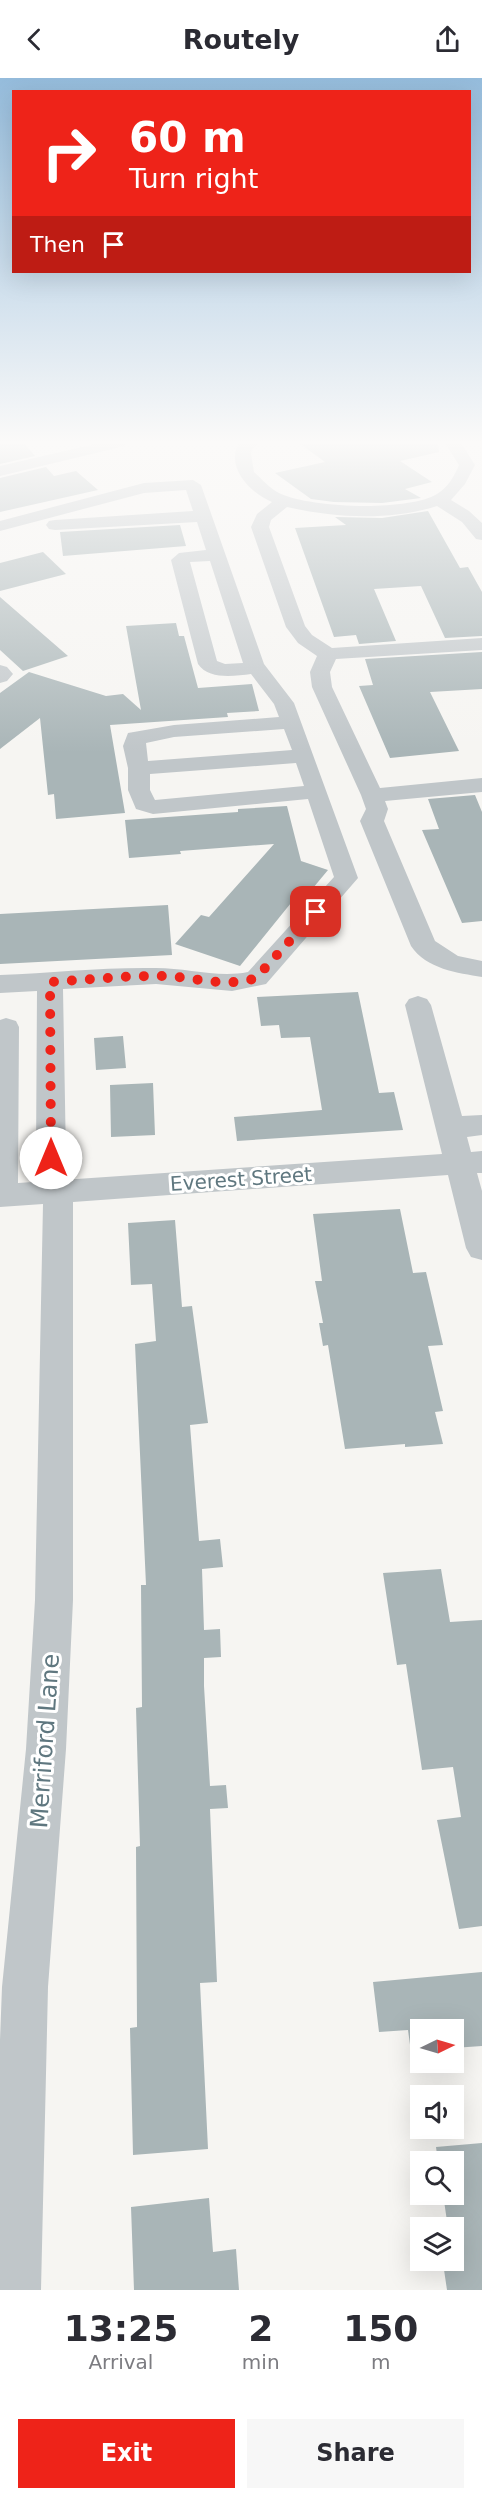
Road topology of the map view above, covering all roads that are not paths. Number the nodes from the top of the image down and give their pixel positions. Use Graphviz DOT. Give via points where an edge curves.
graph roads {
  1 [pos="213,546"];
  2 [pos="267,546"];
  3 [pos="216,555"];
  4 [pos="482,644"];
  5 [pos="328,654"];
  6 [pos="255,668"];
  7 [pos="0,671"];
  8 [pos="0,677"];
  9 [pos="291,722"];
  10 [pos="304,756"];
  11 [pos="139,768"];
  12 [pos="482,785"];
  13 [pos="316,792"];
  14 [pos="372,795"];
  15 [pos="482,969"];
  16 [pos="50,982"];
  17 [pos="0,984"];
  18 [pos="418,1005"];
  19 [pos="6,1027"];
  20 [pos="482,1125"];
  21 [pos="450,1128"];
  22 [pos="471,1163"];
  23 [pos="54,1175"];
  24 [pos="2,1196"];
  25 [pos="482,1248"];
  26 [pos="15,2290"];
  1 -- 3 [label="street"];
  2 -- 5 [label="street" via="296,627 304,639"];
  3 -- 6 [label="street"];
  3 -- 6 [label="street" via="180,560 208,664 214,669"];
  4 -- 5 [label="street"];
  5 -- 14 [label="street" via="320,672 322,687"];
  6 -- 9 [label="street" via="284,703"];
  7 -- 8 [label="street"];
  9 -- 10 [label="street"];
  9 -- 11 [label="street" via="174,731 136,738"];
  10 -- 11 [label="street"];
  10 -- 13 [label="street"];
  11 -- 13 [label="street" via="144,804 153,807"];
  12 -- 14 [label="street"];
  13 -- 16 [label="street" via="346,878 256,978 244,982 159,975"];
  14 -- 15 [label="street" via="377,809 372,821 424,946 451,963"];
  16 -- 17 [label="street"];
  16 -- 23 [label="street, Merriford Lane"];
  18 -- 21 [label="street"];
  19 -- 24 [label="street"];
  20 -- 21 [label="street"];
  21 -- 22 [label="street"];
  22 -- 23 [label="street, Everest Street"];
  22 -- 25 [label="street"];
  23 -- 24 [label="street, Everest Street"];
  23 -- 26 [label="street, Merriford Lane" via="54,1600 46,1749 25,1988"];
}
